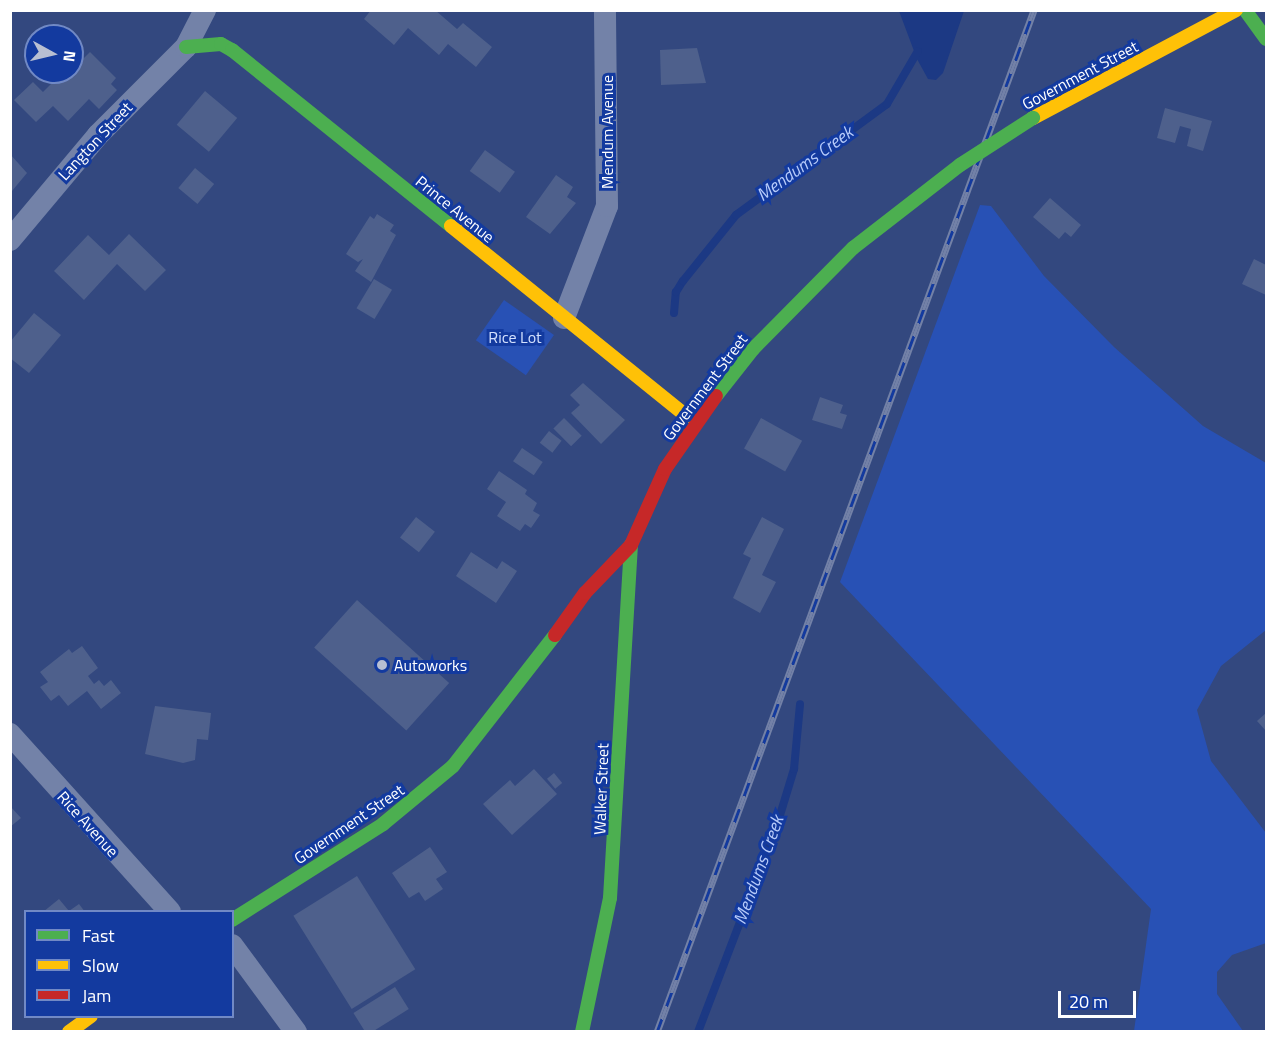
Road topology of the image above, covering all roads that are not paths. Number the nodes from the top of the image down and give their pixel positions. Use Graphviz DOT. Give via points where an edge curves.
graph roads {
  1 [pos="205,10"];
  2 [pos="605,10"];
  3 [pos="1236,10"];
  4 [pos="1245,10"];
  5 [pos="1266,39"];
  6 [pos="186,47"];
  7 [pos="10,240"];
  8 [pos="564,318"];
  9 [pos="694,423"];
  10 [pos="631,544"];
  11 [pos="10,734"];
  12 [pos="168,910"];
  13 [pos="234,919"];
  14 [pos="234,948"];
  15 [pos="90,1018"];
  16 [pos="69,1032"];
  17 [pos="296,1032"];
  18 [pos="582,1032"];
  1 -- 6 [label="street, Langton Street"];
  2 -- 8 [label="street, Mendum Avenue" via="607,206"];
  3 -- 9 [label="main road, Government Street, bridge" via="1033,118 960,165 809,287"];
  4 -- 5 [label="main road"];
  6 -- 7 [label="street, Langton Street" via="98,135"];
  6 -- 8 [label="main road, Prince Avenue" via="221,44 232,50"];
  8 -- 9 [label="main road, Prince Avenue"];
  9 -- 10 [label="main road, Government Street" via="649,498"];
  10 -- 13 [label="main road, Government Street" via="585,593 506,703 453,766 383,824"];
  10 -- 18 [label="main road, Walker Street" via="611,888 604,944"];
  11 -- 12 [label="street, Rice Avenue"];
  14 -- 17 [label="street"];
  15 -- 16 [label="main road"];
}
